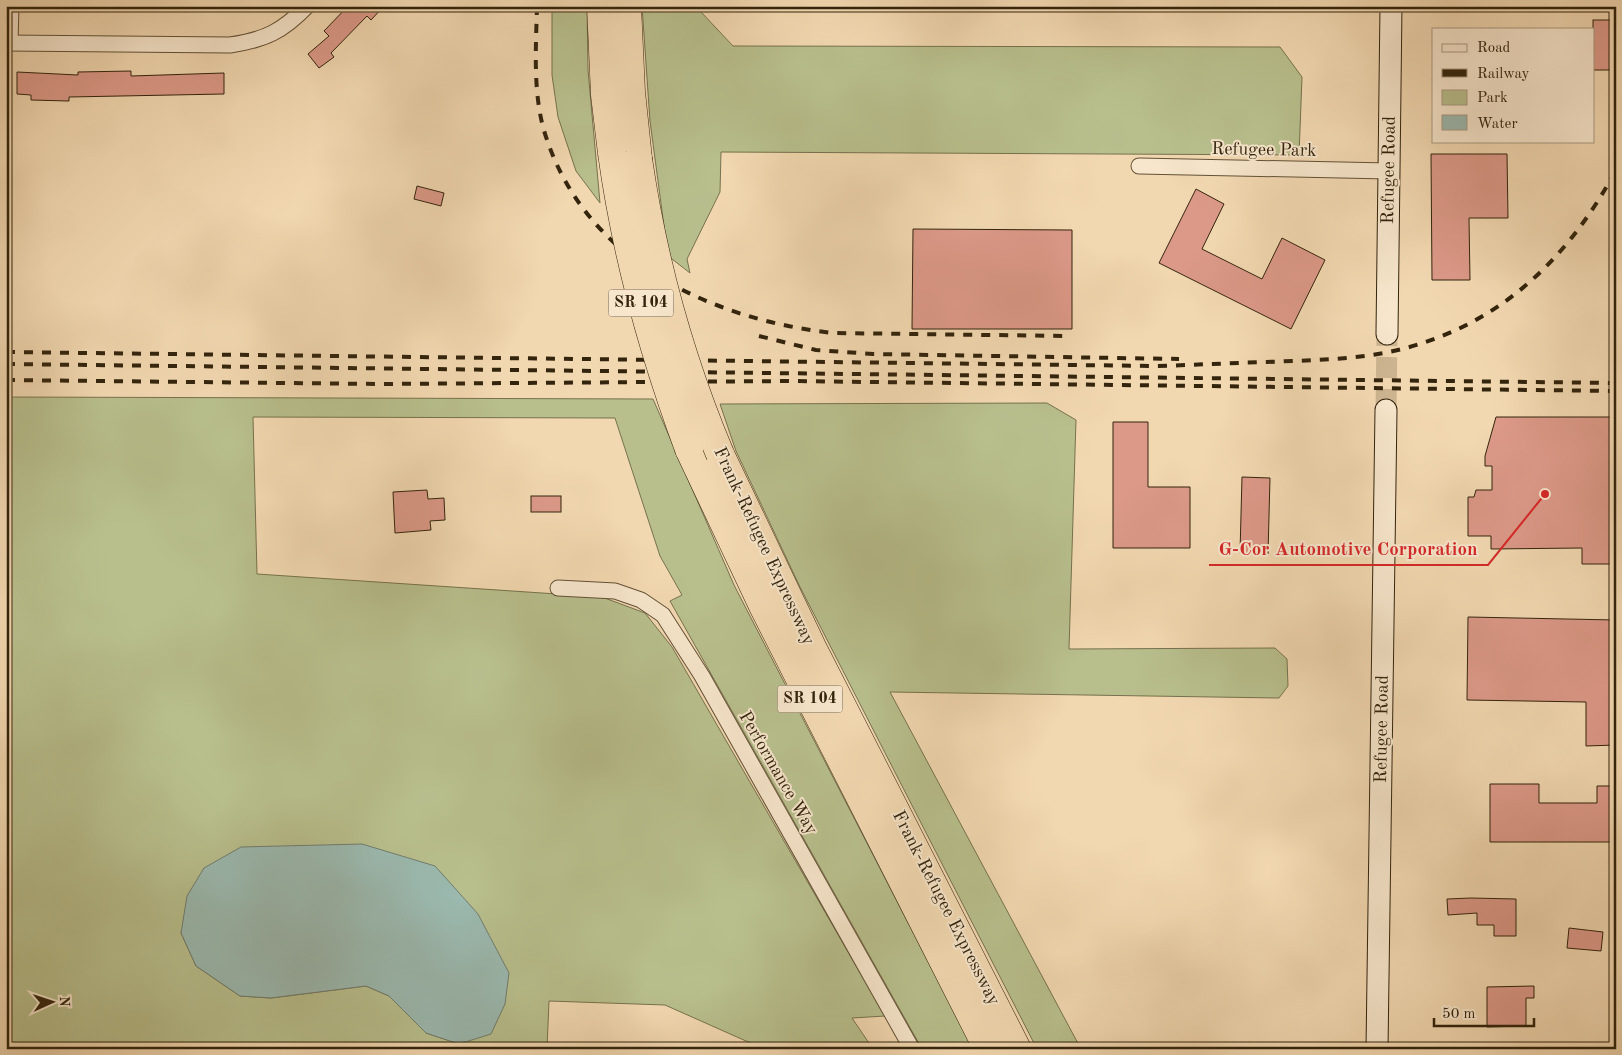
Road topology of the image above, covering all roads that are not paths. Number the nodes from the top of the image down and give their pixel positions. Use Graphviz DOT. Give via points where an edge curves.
graph roads {
  1 [pos="10,6"];
  2 [pos="307,6"];
  3 [pos="601,6"];
  4 [pos="627,6"];
  5 [pos="1391,6"];
  6 [pos="8,43"];
  7 [pos="1139,166"];
  8 [pos="1388,171"];
  9 [pos="1387,334"];
  10 [pos="1386,410"];
  11 [pos="558,588"];
  12 [pos="912,1049"];
  13 [pos="988,1049"];
  14 [pos="1017,1049"];
  15 [pos="1377,1049"];
  1 -- 6 [label="street"];
  2 -- 6 [label="street" via="284,28 251,42 230,45"];
  3 -- 13 [label="highway, Frank-Refugee Expressway / SR 104, bridge" via="605,95 624,229 646,324 689,449 764,608"];
  4 -- 14 [label="highway, Frank-Refugee Expressway / SR 104, bridge" via="631,92 648,224 687,369 720,454 812,647"];
  5 -- 8 [label="main road, Refugee Road"];
  7 -- 8 [label="street, Refugee Park"];
  8 -- 9 [label="main road, Refugee Road"];
  10 -- 15 [label="main road, Refugee Road"];
  11 -- 12 [label="street, Performance Way" via="615,591 641,600 663,615 702,676"];
}
